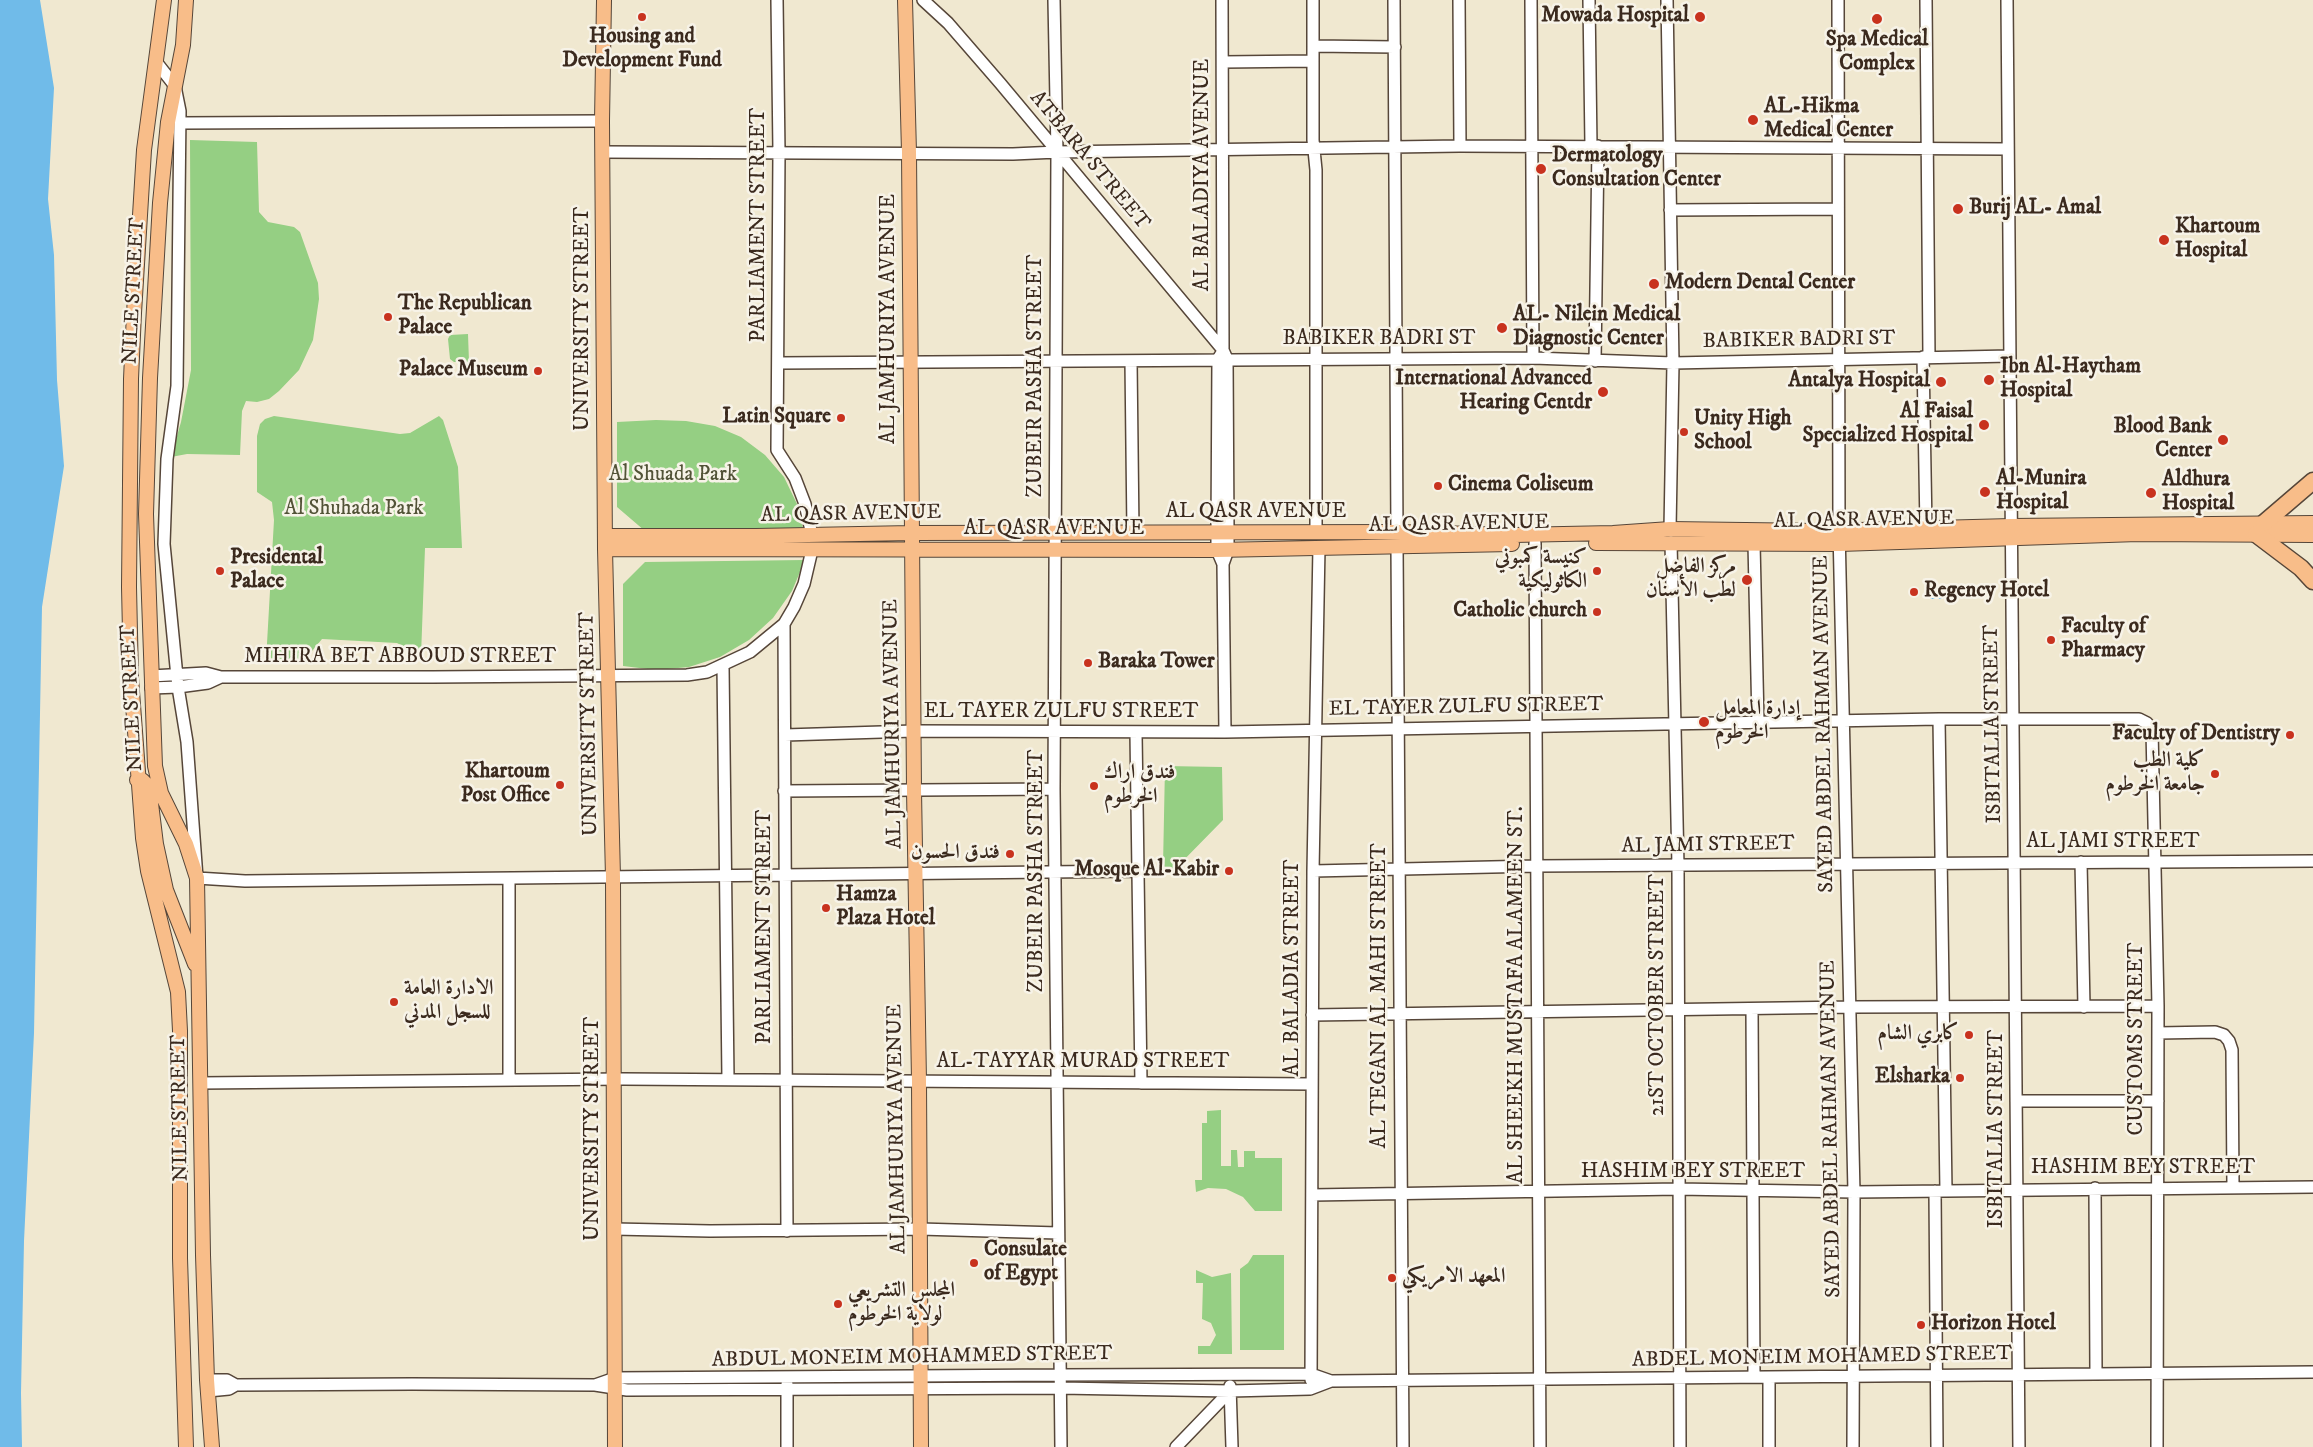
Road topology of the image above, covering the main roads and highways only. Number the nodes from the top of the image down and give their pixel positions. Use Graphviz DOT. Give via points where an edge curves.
graph roads {
  1 [pos="164,0"];
  2 [pos="186,0"];
  3 [pos="604,0"];
  4 [pos="904,0"];
  5 [pos="160,33"];
  6 [pos="183,45"];
  7 [pos="149,111"];
  8 [pos="174,122"];
  9 [pos="2313,481"];
  10 [pos="2313,523"];
  11 [pos="2260,529"];
  12 [pos="912,532"];
  13 [pos="2011,532"];
  14 [pos="1671,536"];
  15 [pos="2313,536"];
  16 [pos="1840,537"];
  17 [pos="1397,539"];
  18 [pos="605,543"];
  19 [pos="912,549"];
  20 [pos="2313,581"];
  21 [pos="151,682"];
  22 [pos="132,684"];
  23 [pos="138,780"];
  24 [pos="199,974"];
  25 [pos="180,1248"];
  26 [pos="203,1254"];
  27 [pos="186,1447"];
  28 [pos="212,1447"];
  29 [pos="615,1447"];
  30 [pos="920,1447"];
  1 -- 5 [label="main road, NILE STREET"];
  2 -- 6 [label="main road, NILE STREET"];
  3 -- 18 [label="main road, UNIVERSITY STREET"];
  4 -- 12 [label="main road, AL JAMHURIYA AVENUE" via="909,152"];
  5 -- 6 [label="main road" via="171,43"];
  5 -- 7 [label="main road, NILE STREET"];
  6 -- 8 [label="main road, NILE STREET" via="175,86"];
  7 -- 8 [label="main road"];
  7 -- 22 [label="main road, NILE STREET" via="131,379"];
  8 -- 21 [label="main road, NILE STREET" via="160,203 147,452"];
  9 -- 11 [label="highway"];
  10 -- 11 [label="main road, AL QASR AVENUE"];
  11 -- 13 [label="main road, AL QASR AVENUE" via="2138,534"];
  11 -- 15 [label="main road, AL QASR AVENUE"];
  11 -- 20 [label="highway"];
  12 -- 17 [label="main road, AL QASR AVENUE" via="1316,533"];
  12 -- 18 [label="main road, AL QASR AVENUE"];
  12 -- 19 [label="main road, AL JAMHURIYA AVENUE"];
  13 -- 16 [label="main road, AL QASR AVENUE"];
  13 -- 16 [label="main road, AL QASR AVENUE" via="1926,528"];
  14 -- 16 [label="main road, AL QASR AVENUE" via="1750,532"];
  14 -- 16 [label="main road, AL QASR AVENUE" via="1754,543"];
  14 -- 17 [label="main road, AL QASR AVENUE" via="1612,533"];
  14 -- 17 [label="main road, AL QASR AVENUE" via="1534,543"];
  17 -- 19 [label="main road, AL QASR AVENUE" via="1319,548 1223,550"];
  18 -- 19 [label="main road, AL QASR AVENUE" via="812,550"];
  18 -- 29 [label="main road, UNIVERSITY STREET" via="613,877"];
  19 -- 30 [label="main road, AL JAMHURIYA AVENUE"];
  21 -- 22 [label="main road"];
  21 -- 24 [label="main road, NILE STREET" via="158,780 197,878"];
  22 -- 23 [label="main road, NILE STREET"];
  23 -- 24 [label="main road" via="150,787 156,844 166,890"];
  23 -- 25 [label="main road, NILE STREET" via="148,871 178,992"];
  24 -- 26 [label="main road, NILE STREET"];
  25 -- 26 [label="main road" via="184,1242 193,1242"];
  25 -- 27 [label="main road, NILE STREET"];
  26 -- 28 [label="main road, NILE STREET"];
}
